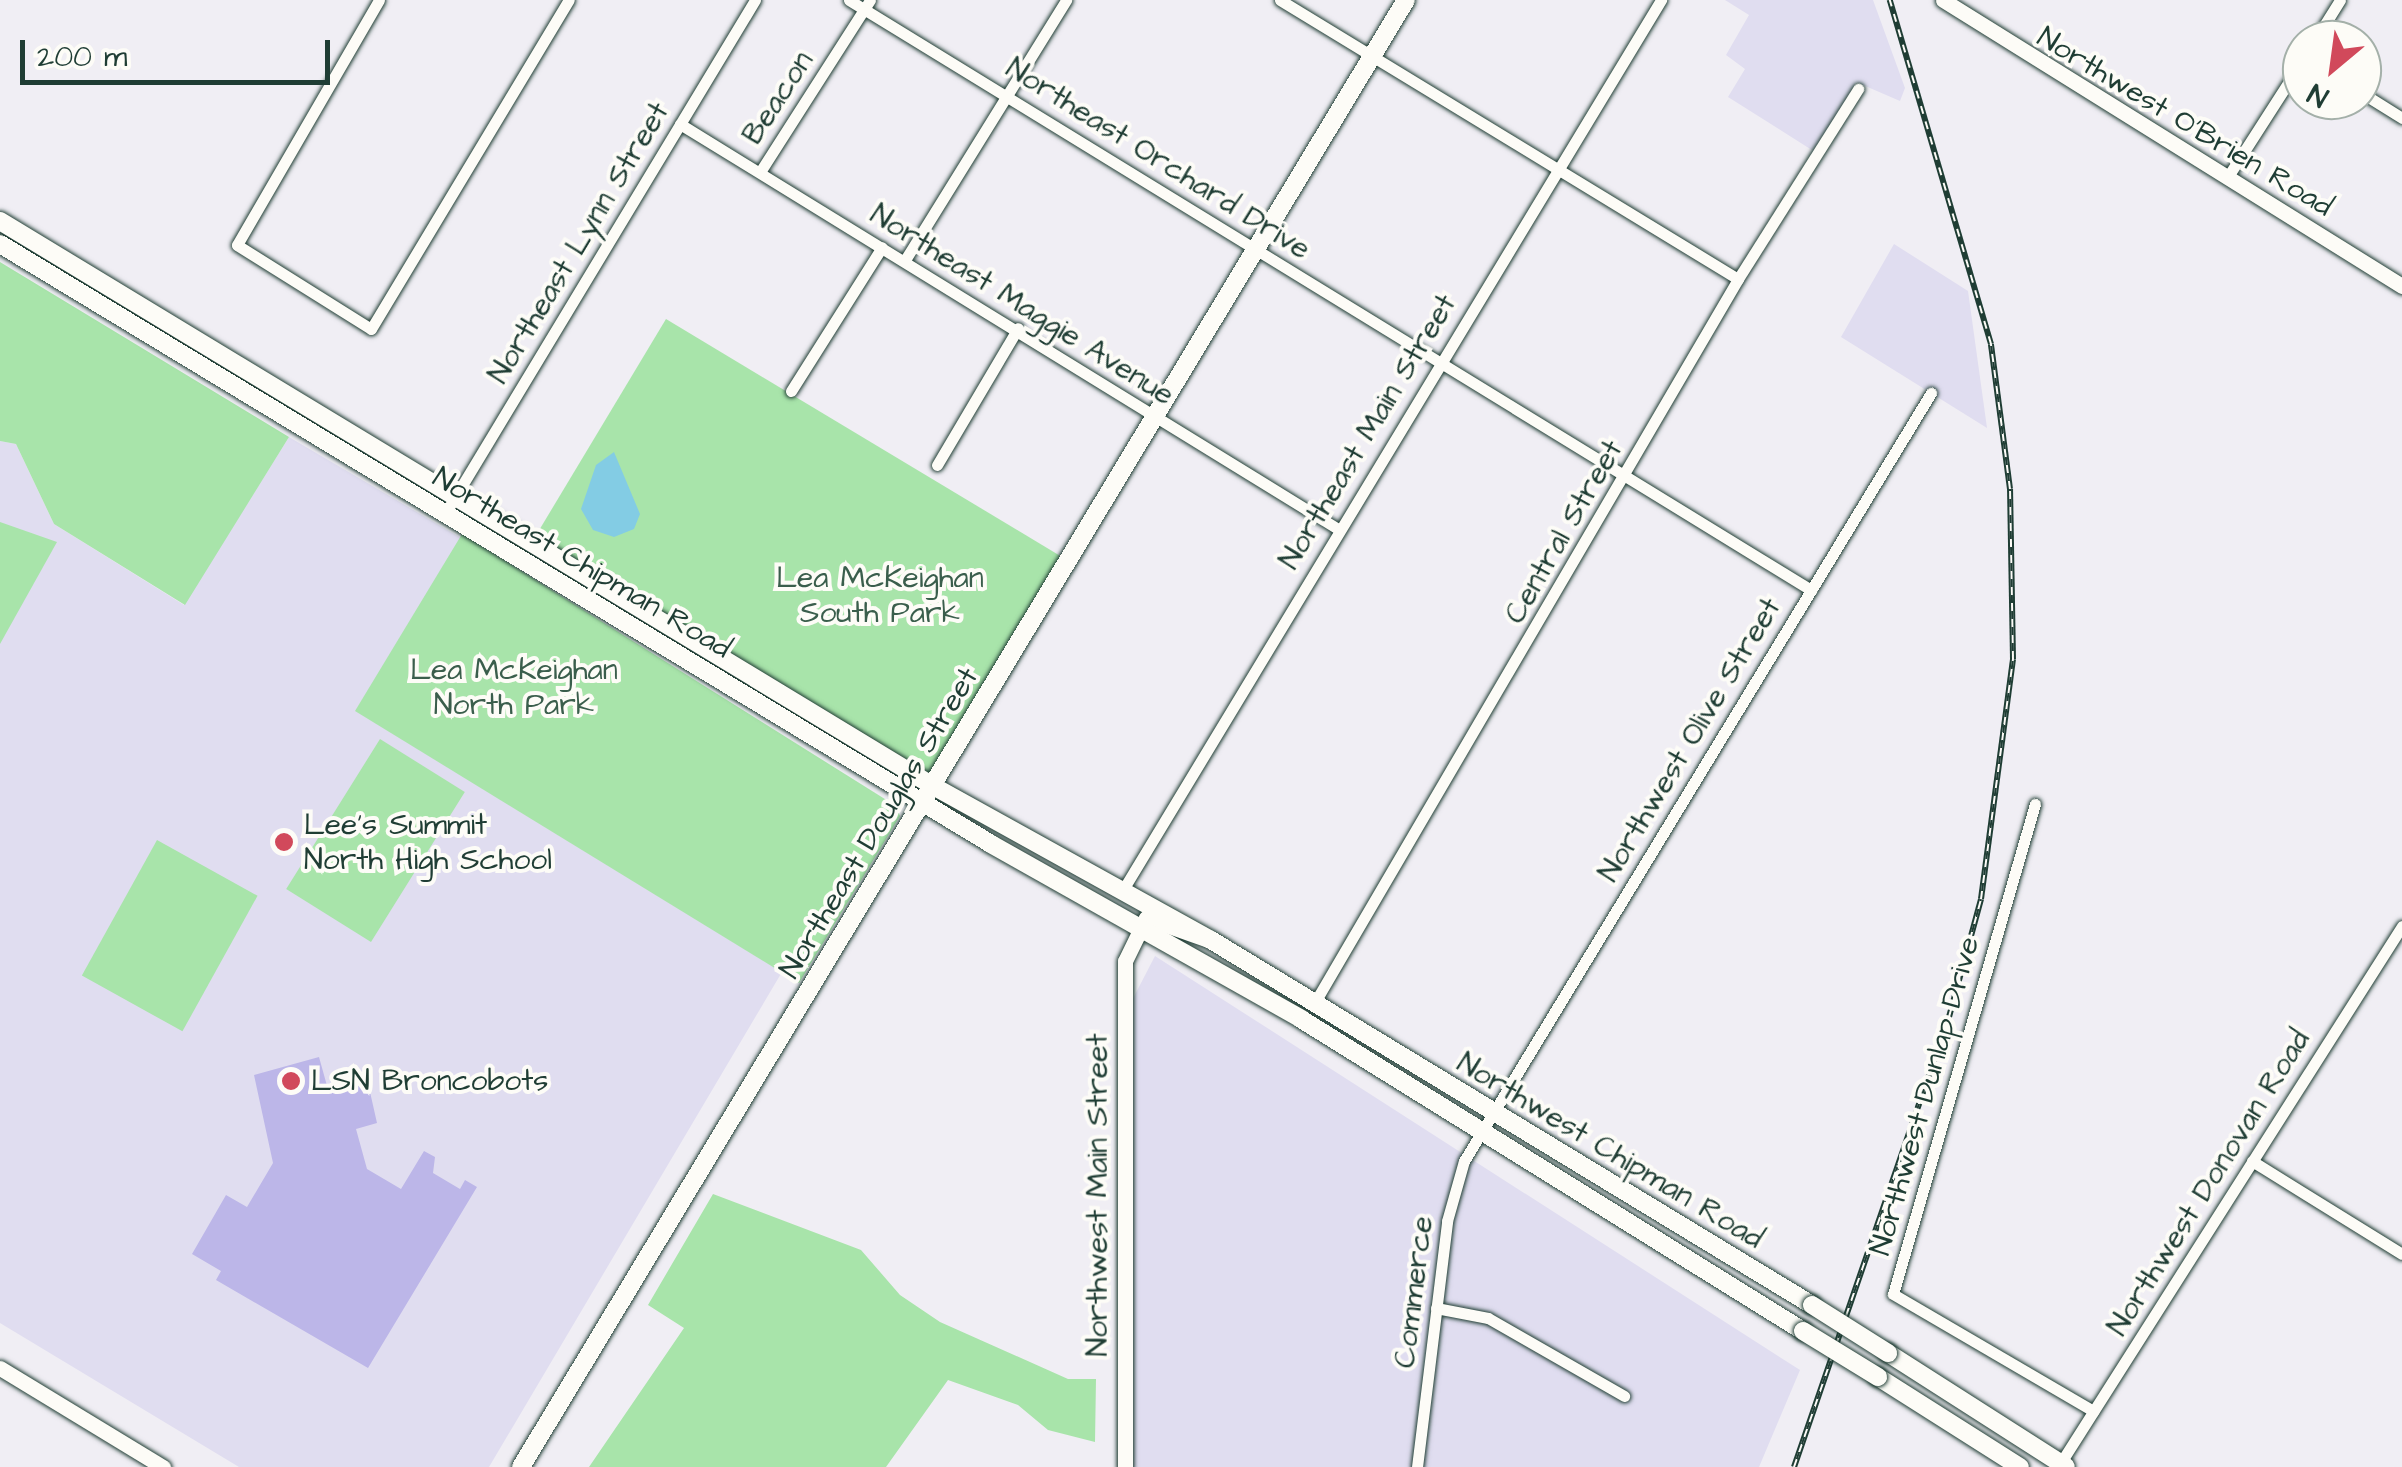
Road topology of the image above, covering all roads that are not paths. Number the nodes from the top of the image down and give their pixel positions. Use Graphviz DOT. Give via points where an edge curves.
graph roads {
  1 [pos="380,0"];
  2 [pos="568,0"];
  3 [pos="755,0"];
  4 [pos="849,0"];
  5 [pos="1066,0"];
  6 [pos="1280,0"];
  7 [pos="1406,0"];
  8 [pos="1662,0"];
  9 [pos="1943,0"];
  10 [pos="868,5"];
  11 [pos="1372,56"];
  12 [pos="1858,89"];
  13 [pos="2282,92"];
  14 [pos="1009,96"];
  15 [pos="680,124"];
  16 [pos="1557,168"];
  17 [pos="760,172"];
  18 [pos="2226,178"];
  19 [pos="0,221"];
  20 [pos="0,244"];
  21 [pos="882,248"];
  22 [pos="1258,251"];
  23 [pos="905,260"];
  24 [pos="1738,279"];
  25 [pos="2402,286"];
  26 [pos="1018,328"];
  27 [pos="1440,362"];
  28 [pos="791,392"];
  29 [pos="1931,392"];
  30 [pos="1156,417"];
  31 [pos="936,466"];
  32 [pos="1625,474"];
  33 [pos="450,504"];
  34 [pos="1338,529"];
  35 [pos="1810,590"];
  36 [pos="933,786"];
  37 [pos="922,802"];
  38 [pos="2035,804"];
  39 [pos="1120,893"];
  40 [pos="1138,926"];
  41 [pos="2402,926"];
  42 [pos="1211,940"];
  43 [pos="1315,1002"];
  44 [pos="1492,1113"];
  45 [pos="1482,1131"];
  46 [pos="2252,1161"];
  47 [pos="2402,1254"];
  48 [pos="1436,1308"];
  49 [pos="0,1368"];
  50 [pos="1624,1396"];
  51 [pos="2093,1411"];
  52 [pos="2061,1466"];
  53 [pos="164,1467"];
  54 [pos="520,1467"];
  55 [pos="1125,1467"];
  56 [pos="1417,1467"];
  57 [pos="2020,1467"];
  1 -- 2 [label="street" via="237,245 371,329"];
  3 -- 15 [label="street, Northeast Lynn Street"];
  4 -- 10 [label="street, Northeast Orchard Drive"];
  5 -- 14 [label="street"];
  6 -- 11 [label="street"];
  7 -- 11 [label="main road, Northeast Douglas Street"];
  8 -- 16 [label="street, Northeast Main Street"];
  9 -- 18 [label="street, Northwest O'Brien Road"];
  10 -- 14 [label="street, Northeast Orchard Drive"];
  10 -- 17 [label="street, Beacon"];
  11 -- 16 [label="street"];
  11 -- 22 [label="main road, Northeast Douglas Street"];
  12 -- 24 [label="street, Central Street"];
  13 -- 18 [label="street"];
  14 -- 22 [label="street, Northeast Orchard Drive"];
  14 -- 23 [label="street"];
  15 -- 17 [label="street, Northeast Maggie Avenue"];
  15 -- 33 [label="street, Northeast Lynn Street"];
  16 -- 24 [label="street"];
  16 -- 27 [label="street, Northeast Main Street"];
  17 -- 21 [label="street, Northeast Maggie Avenue"];
  18 -- 25 [label="street, Northwest O'Brien Road"];
  19 -- 33 [label="main road, Northeast Chipman Road"];
  20 -- 33 [label="main road, Northeast Chipman Road"];
  21 -- 23 [label="street, Northeast Maggie Avenue"];
  21 -- 28 [label="street"];
  22 -- 27 [label="street, Northeast Orchard Drive"];
  22 -- 30 [label="main road, Northeast Douglas Street"];
  23 -- 26 [label="street, Northeast Maggie Avenue"];
  24 -- 32 [label="street, Central Street"];
  26 -- 30 [label="street, Northeast Maggie Avenue"];
  26 -- 31 [label="street"];
  27 -- 32 [label="street, Northeast Orchard Drive"];
  27 -- 34 [label="street, Northeast Main Street"];
  29 -- 35 [label="street, Northwest Olive Street"];
  30 -- 34 [label="street, Northeast Maggie Avenue"];
  30 -- 36 [label="main road, Northeast Douglas Street"];
  32 -- 35 [label="street, Northeast Orchard Drive"];
  32 -- 43 [label="street, Central Street"];
  33 -- 36 [label="main road, Northeast Chipman Road"];
  33 -- 37 [label="main road, Northeast Chipman Road"];
  34 -- 39 [label="street, Northeast Main Street"];
  35 -- 44 [label="street, Northwest Olive Street"];
  36 -- 37 [label="main road, Northeast Douglas Street"];
  36 -- 39 [label="main road, Northeast Chipman Road"];
  37 -- 40 [label="main road, Northeast Chipman Road"];
  37 -- 54 [label="main road, Northeast Douglas Street"];
  38 -- 51 [label="street, Northwest Dunlap Drive" via="1894,1294"];
  39 -- 42 [label="main road, Northwest Chipman Road"];
  40 -- 42 [label="street" via="1146,918"];
  40 -- 45 [label="main road, Northwest Chipman Road"];
  40 -- 55 [label="street, Northwest Main Street" via="1125,961"];
  41 -- 46 [label="street, Northwest Donovan Road"];
  42 -- 43 [label="main road, Northwest Chipman Road"];
  43 -- 44 [label="main road, Northwest Chipman Road"];
  44 -- 45 [label="street, Northwest Olive Street"];
  44 -- 52 [label="main road, Northwest Chipman Road, bridge"];
  45 -- 48 [label="street, Commerce" via="1454,1190"];
  45 -- 57 [label="main road, Northwest Chipman Road, bridge"];
  46 -- 47 [label="street"];
  46 -- 51 [label="street, Northwest Donovan Road"];
  48 -- 50 [label="street" via="1488,1318"];
  48 -- 56 [label="street, Commerce"];
  49 -- 53 [label="street"];
  51 -- 52 [label="street, Northwest Donovan Road"];
}
